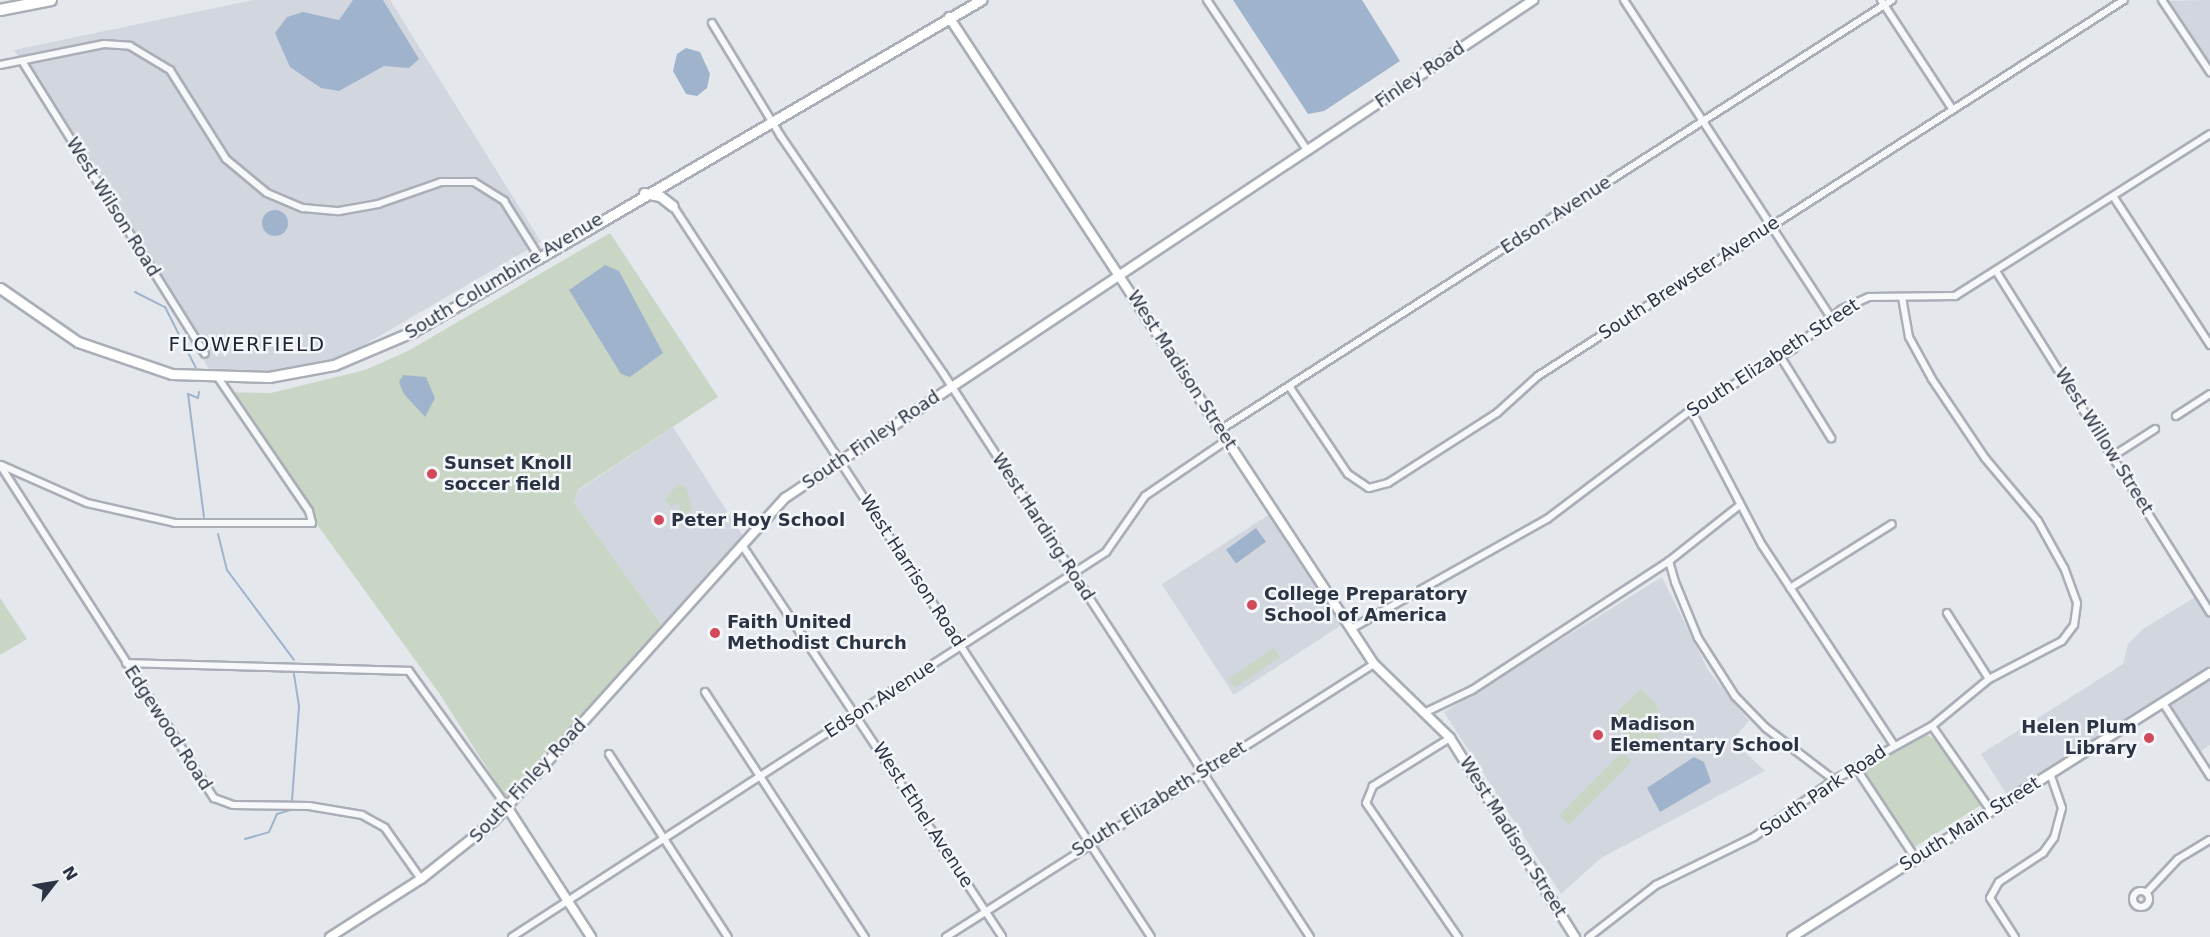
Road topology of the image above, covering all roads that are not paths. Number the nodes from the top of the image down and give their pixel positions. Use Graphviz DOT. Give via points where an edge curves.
graph roads {
  1 [pos="51,0"];
  2 [pos="981,0"];
  3 [pos="1207,0"];
  4 [pos="1533,0"];
  5 [pos="1624,0"];
  6 [pos="1892,0"];
  7 [pos="2124,0"];
  8 [pos="2162,0"];
  9 [pos="1882,3"];
  10 [pos="0,10"];
  11 [pos="949,17"];
  12 [pos="712,23"];
  13 [pos="22,61"];
  14 [pos="0,65"];
  15 [pos="2210,72"];
  16 [pos="1953,110"];
  17 [pos="771,120"];
  18 [pos="1703,121"];
  19 [pos="2210,135"];
  20 [pos="1307,150"];
  21 [pos="670,179"];
  22 [pos="644,194"];
  23 [pos="2113,196"];
  24 [pos="673,206"];
  25 [pos="1771,226"];
  26 [pos="538,255"];
  27 [pos="1996,271"];
  28 [pos="1119,275"];
  29 [pos="0,288"];
  30 [pos="1902,298"];
  31 [pos="1830,316"];
  32 [pos="2210,345"];
  33 [pos="205,354"];
  34 [pos="1780,356"];
  35 [pos="219,379"];
  36 [pos="1289,386"];
  37 [pos="951,387"];
  38 [pos="2210,394"];
  39 [pos="1691,410"];
  40 [pos="2176,416"];
  41 [pos="2155,429"];
  42 [pos="1220,430"];
  43 [pos="1831,438"];
  44 [pos="1227,440"];
  45 [pos="2113,456"];
  46 [pos="840,461"];
  47 [pos="0,465"];
  48 [pos="1740,505"];
  49 [pos="1892,524"];
  50 [pos="742,545"];
  51 [pos="1669,561"];
  52 [pos="1073,573"];
  53 [pos="1790,588"];
  54 [pos="2210,612"];
  55 [pos="1947,613"];
  56 [pos="1351,629"];
  57 [pos="961,646"];
  58 [pos="126,663"];
  59 [pos="1374,664"];
  60 [pos="2210,673"];
  61 [pos="1989,679"];
  62 [pos="705,692"];
  63 [pos="2163,703"];
  64 [pos="1426,712"];
  65 [pos="857,714"];
  66 [pos="1932,726"];
  67 [pos="1450,738"];
  68 [pos="1893,744"];
  69 [pos="609,754"];
  70 [pos="1856,768"];
  71 [pos="1202,771"];
  72 [pos="2050,774"];
  73 [pos="759,776"];
  74 [pos="2210,776"];
  75 [pos="1834,780"];
  76 [pos="507,807"];
  77 [pos="1991,811"];
  78 [pos="664,838"];
  79 [pos="2210,840"];
  80 [pos="1089,843"];
  81 [pos="1916,859"];
  82 [pos="421,879"];
  83 [pos="2148,891"];
  84 [pos="568,901"];
  85 [pos="986,911"];
  86 [pos="1794,936"];
  87 [pos="330,937"];
  88 [pos="512,937"];
  89 [pos="591,937"];
  90 [pos="728,937"];
  91 [pos="865,937"];
  92 [pos="946,937"];
  93 [pos="1002,937"];
  94 [pos="1151,937"];
  95 [pos="1310,937"];
  96 [pos="1458,937"];
  97 [pos="1575,937"];
  98 [pos="1589,937"];
  99 [pos="2015,937"];
  1 -- 10 [label="highway"];
  2 -- 11 [label="main road, South Columbine Avenue"];
  3 -- 20 [label="street"];
  4 -- 20 [label="main road, Finley Road"];
  5 -- 18 [label="street"];
  6 -- 9 [label="street, Edson Avenue"];
  7 -- 16 [label="street, South Brewster Avenue"];
  8 -- 15 [label="street"];
  9 -- 16 [label="street"];
  9 -- 18 [label="street, Edson Avenue"];
  11 -- 17 [label="main road, South Columbine Avenue"];
  11 -- 28 [label="main road, West Madison Street"];
  12 -- 17 [label="street, West Harding Road"];
  13 -- 14 [label="street"];
  13 -- 26 [label="street" via="104,44 130,46 170,70 226,159 267,193 303,208 339,211 378,204 441,182 474,182 504,201"];
  13 -- 33 [label="street, West Wilson Road"];
  16 -- 25 [label="street, South Brewster Avenue"];
  17 -- 21 [label="main road, South Columbine Avenue"];
  17 -- 37 [label="street, West Harding Road"];
  18 -- 25 [label="street"];
  18 -- 36 [label="street, Edson Avenue"];
  19 -- 23 [label="street, South Elizabeth Street"];
  20 -- 28 [label="main road, South Finley Road"];
  21 -- 22 [label="main road, South Columbine Avenue"];
  21 -- 24 [label="main road"];
  22 -- 24 [label="main road" via="660,196"];
  22 -- 26 [label="main road, South Columbine Avenue"];
  23 -- 27 [label="street, South Elizabeth Street"];
  23 -- 32 [label="street"];
  24 -- 46 [label="street, West Harrison Road"];
  25 -- 31 [label="street"];
  25 -- 36 [label="street, South Brewster Avenue" via="1538,376 1497,413 1385,484 1369,488 1348,474"];
  26 -- 35 [label="main road, South Columbine Avenue" via="368,353 302,373"];
  27 -- 30 [label="street, South Elizabeth Street" via="1955,296"];
  27 -- 45 [label="street, West Willow Street"];
  28 -- 37 [label="main road, South Finley Road"];
  28 -- 42 [label="main road, West Madison Street"];
  29 -- 35 [label="main road, South Columbine Avenue" via="52,328 105,355 172,374"];
  30 -- 31 [label="street, South Elizabeth Street" via="1869,297"];
  30 -- 61 [label="street, South Park Road" via="1909,337 1927,370 1966,433 2043,530 2075,592 2077,616 2062,641"];
  31 -- 34 [label="street, South Elizabeth Street"];
  34 -- 39 [label="street, South Elizabeth Street"];
  34 -- 43 [label="street"];
  35 -- 47 [label="street" via="309,511 312,523 206,526 164,521 87,503"];
  36 -- 42 [label="street, Edson Avenue"];
  37 -- 46 [label="main road, South Finley Road"];
  37 -- 52 [label="street, West Harding Road"];
  38 -- 40 [label="street"];
  39 -- 48 [label="street"];
  39 -- 56 [label="street, South Elizabeth Street" via="1547,519"];
  41 -- 45 [label="street"];
  42 -- 44 [label="main road, West Madison Street"];
  44 -- 52 [label="street, Edson Avenue" via="1145,496 1111,546"];
  44 -- 56 [label="main road, West Madison Street"];
  45 -- 54 [label="street, West Willow Street"];
  46 -- 50 [label="main road, South Finley Road" via="785,498"];
  46 -- 57 [label="street, West Harrison Road"];
  47 -- 58 [label="street, Edgewood Road"];
  48 -- 51 [label="street"];
  48 -- 53 [label="street"];
  49 -- 53 [label="street"];
  50 -- 65 [label="street, West Ethel Avenue"];
  50 -- 76 [label="main road, South Finley Road"];
  51 -- 64 [label="street" via="1473,690"];
  51 -- 75 [label="street" via="1698,638 1726,684 1766,728"];
  52 -- 57 [label="street, Edson Avenue"];
  52 -- 71 [label="street, West Harding Road"];
  53 -- 68 [label="street"];
  55 -- 61 [label="street"];
  56 -- 59 [label="main road, West Madison Street"];
  57 -- 65 [label="street, Edson Avenue"];
  57 -- 80 [label="street, West Harrison Road"];
  58 -- 76 [label="street" via="403,669 422,683"];
  58 -- 82 [label="street, Edgewood Road" via="213,798 233,805 309,806 362,815 385,828"];
  59 -- 64 [label="main road, West Madison Street"];
  59 -- 71 [label="street, South Elizabeth Street"];
  60 -- 63 [label="main road, South Main Street"];
  61 -- 66 [label="street, South Park Road"];
  62 -- 73 [label="street"];
  63 -- 72 [label="main road, South Main Street"];
  63 -- 74 [label="street"];
  64 -- 67 [label="main road, West Madison Street"];
  65 -- 73 [label="street, Edson Avenue"];
  65 -- 85 [label="street, West Ethel Avenue"];
  66 -- 68 [label="street, South Park Road"];
  66 -- 77 [label="street"];
  67 -- 96 [label="street" via="1368,793 1367,806"];
  67 -- 97 [label="main road, West Madison Street"];
  68 -- 70 [label="street, South Park Road"];
  69 -- 78 [label="street"];
  70 -- 75 [label="street, South Park Road"];
  70 -- 81 [label="street"];
  71 -- 80 [label="street, South Elizabeth Street"];
  71 -- 95 [label="street, West Harding Road"];
  72 -- 77 [label="main road, South Main Street"];
  72 -- 99 [label="street" via="2062,808 2054,838 2043,853 1999,882 1990,898"];
  73 -- 78 [label="street, Edson Avenue"];
  73 -- 91 [label="street"];
  75 -- 98 [label="street, South Park Road" via="1754,837 1656,885"];
  76 -- 82 [label="main road, South Finley Road" via="475,840"];
  76 -- 84 [label="main road"];
  77 -- 81 [label="main road, South Main Street"];
  78 -- 84 [label="street, Edson Avenue"];
  78 -- 90 [label="street"];
  79 -- 83 [label="street" via="2178,859"];
  80 -- 85 [label="street, South Elizabeth Street"];
  80 -- 94 [label="street, West Harrison Road"];
  81 -- 86 [label="main road, South Main Street"];
  82 -- 87 [label="main road, South Finley Road"];
  84 -- 88 [label="street, Edson Avenue"];
  84 -- 89 [label="main road"];
  85 -- 92 [label="street, South Elizabeth Street"];
  85 -- 93 [label="street, West Ethel Avenue"];
}
